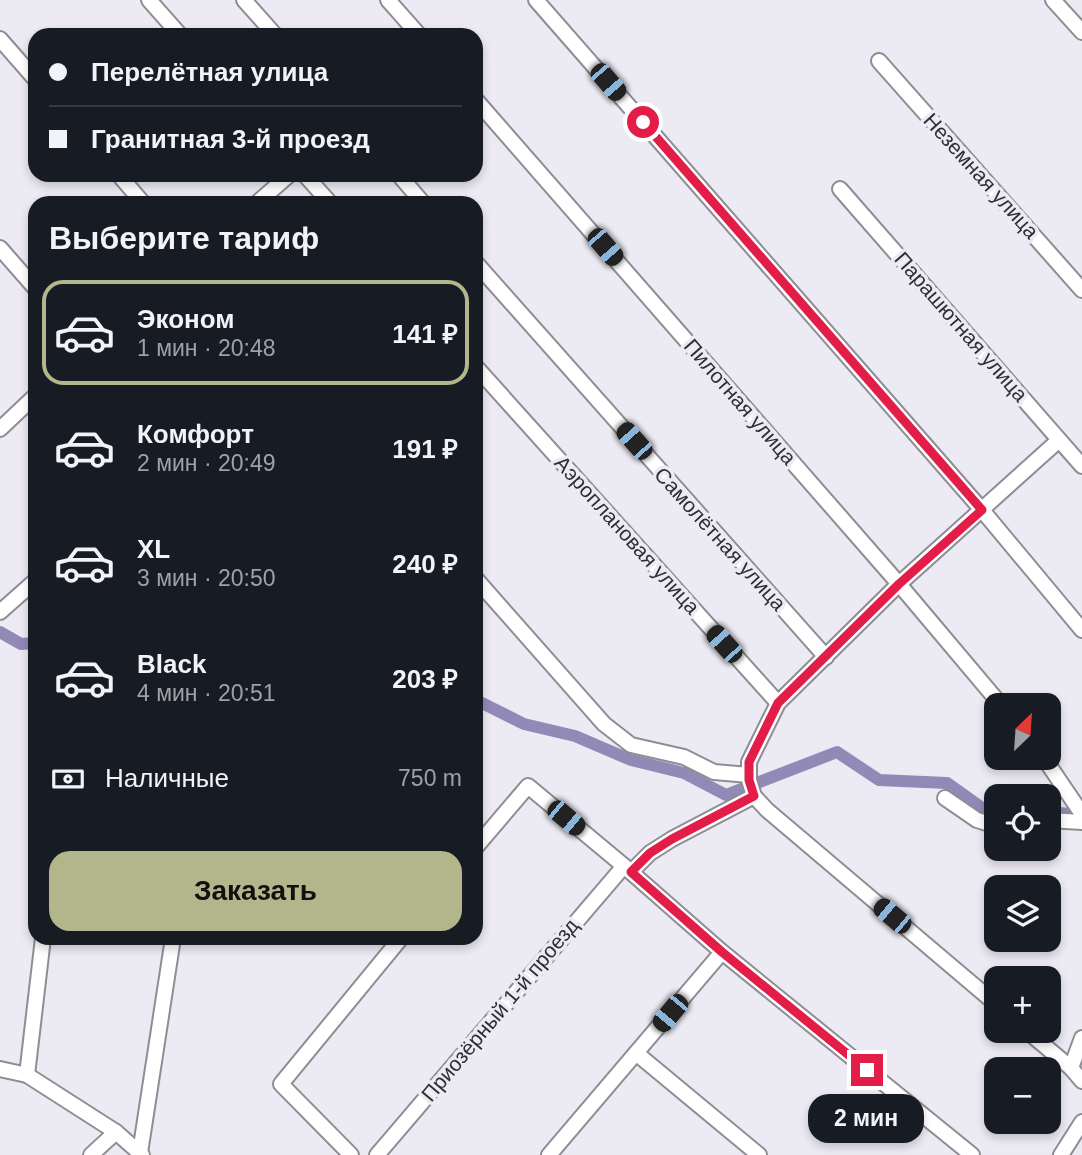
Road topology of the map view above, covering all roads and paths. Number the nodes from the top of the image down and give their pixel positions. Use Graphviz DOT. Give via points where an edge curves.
graph roads {
  1 [pos="149,0"];
  2 [pos="244,0"];
  3 [pos="388,0"];
  4 [pos="537,0"];
  5 [pos="1053,0"];
  6 [pos="174,28"];
  7 [pos="269,28"];
  8 [pos="413,28"];
  9 [pos="1082,32"];
  10 [pos="0,39"];
  11 [pos="879,61"];
  12 [pos="28,71"];
  13 [pos="483,108"];
  14 [pos="125,182"];
  15 [pos="281,182"];
  16 [pos="310,182"];
  17 [pos="404,182"];
  18 [pos="840,189"];
  19 [pos="137,196"];
  20 [pos="265,196"];
  21 [pos="324,196"];
  22 [pos="417,196"];
  23 [pos="0,248"];
  24 [pos="483,271"];
  25 [pos="28,280"];
  26 [pos="1082,290"];
  27 [pos="483,375"];
  28 [pos="28,403"];
  29 [pos="0,429"];
  30 [pos="1059,440"];
  31 [pos="1082,466"];
  32 [pos="982,510"];
  33 [pos="899,584"];
  34 [pos="28,587"];
  35 [pos="483,587"];
  36 [pos="0,612"];
  37 [pos="1082,630"];
  38 [pos="826,657"];
  39 [pos="991,693"];
  40 [pos="778,703"];
  41 [pos="1052,770"];
  42 [pos="749,778"];
  43 [pos="754,796"];
  44 [pos="945,798"];
  45 [pos="1081,814"];
  46 [pos="1061,818"];
  47 [pos="984,822"];
  48 [pos="483,839"];
  49 [pos="627,869"];
  50 [pos="42,945"];
  51 [pos="172,945"];
  52 [pos="395,945"];
  53 [pos="722,952"];
  54 [pos="984,994"];
  55 [pos="1082,1038"];
  56 [pos="1041,1043"];
  57 [pos="636,1053"];
  58 [pos="1071,1068"];
  59 [pos="0,1069"];
  60 [pos="27,1075"];
  61 [pos="1082,1081"];
  62 [pos="1082,1122"];
  63 [pos="116,1132"];
  64 [pos="557,1152"];
  65 [pos="141,1154"];
  66 [pos="91,1155"];
  67 [pos="351,1155"];
  68 [pos="377,1155"];
  69 [pos="760,1155"];
  70 [pos="972,1155"];
  71 [pos="1061,1155"];
  1 -- 6 [label="street"];
  2 -- 7 [label="street"];
  3 -- 8 [label="street"];
  4 -- 32 [label="street"];
  5 -- 9 [label="street"];
  10 -- 12 [label="street"];
  11 -- 26 [label="street, Неземная улица"];
  13 -- 33 [label="street, Пилотная улица"];
  14 -- 19 [label="street"];
  15 -- 20 [label="street"];
  16 -- 21 [label="street"];
  17 -- 22 [label="street"];
  18 -- 30 [label="street, Парашютная улица"];
  23 -- 25 [label="street"];
  24 -- 38 [label="street, Самолётная улица"];
  27 -- 40 [label="street, Аэроплановая улица"];
  28 -- 29 [label="street"];
  30 -- 31 [label="street, Парашютная улица"];
  30 -- 32 [label="street"];
  32 -- 33 [label="street"];
  32 -- 37 [label="street"];
  33 -- 38 [label="street"];
  33 -- 39 [label="street, Пилотная улица"];
  34 -- 36 [label="street"];
  35 -- 42 [label="street" via="604,724 631,745 684,757 714,772"];
  38 -- 40 [label="street"];
  40 -- 42 [label="street" via="749,762"];
  41 -- 45 [label="street"];
  42 -- 43 [label="street"];
  43 -- 49 [label="street, Приозёрный 1-й проезд"];
  43 -- 54 [label="street"];
  44 -- 47 [label="street"];
  45 -- 46 [label="street"];
  48 -- 49 [label="street" via="527,786"];
  49 -- 53 [label="street"];
  49 -- 68 [label="street, Приозёрный 1-й проезд"];
  50 -- 60 [label="street"];
  51 -- 65 [label="street"];
  52 -- 67 [label="street" via="281,1084"];
  53 -- 57 [label="street"];
  53 -- 70 [label="street"];
  55 -- 58 [label="street"];
  56 -- 58 [label="street"];
  57 -- 64 [label="street"];
  57 -- 69 [label="street"];
  58 -- 61 [label="street"];
  59 -- 60 [label="street"];
  60 -- 63 [label="street"];
  62 -- 71 [label="street"];
  63 -- 65 [label="street"];
  63 -- 66 [label="street"];
}
